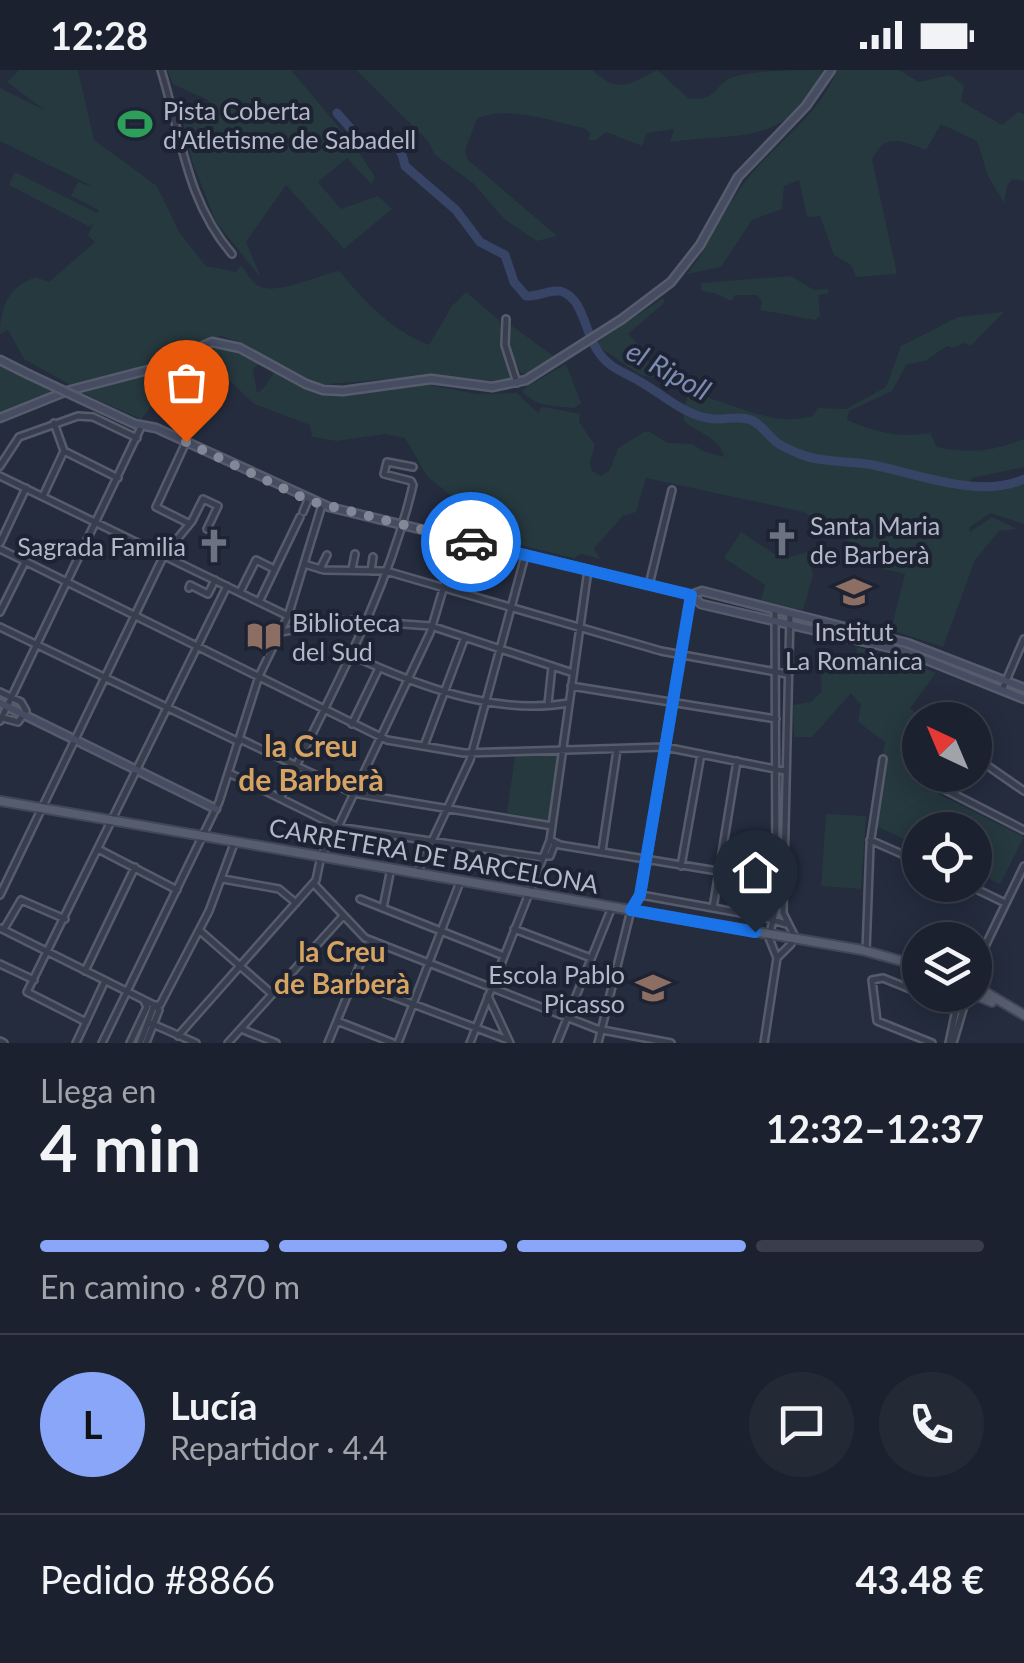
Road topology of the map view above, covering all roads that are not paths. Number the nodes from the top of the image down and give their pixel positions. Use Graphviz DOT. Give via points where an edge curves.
graph roads {
  1 [pos="161,70"];
  2 [pos="831,70"];
  3 [pos="232,254"];
  4 [pos="506,318"];
  5 [pos="0,360"];
  6 [pos="518,383"];
  7 [pos="0,418"];
  8 [pos="54,423"];
  9 [pos="142,425"];
  10 [pos="137,438"];
  11 [pos="186,442"];
  12 [pos="64,451"];
  13 [pos="0,466"];
  14 [pos="413,468"];
  15 [pos="0,476"];
  16 [pos="118,478"];
  17 [pos="26,488"];
  18 [pos="672,490"];
  19 [pos="43,496"];
  20 [pos="308,500"];
  21 [pos="322,505"];
  22 [pos="97,521"];
  23 [pos="188,522"];
  24 [pos="402,525"];
  25 [pos="207,529"];
  26 [pos="458,539"];
  27 [pos="0,546"];
  28 [pos="327,554"];
  29 [pos="355,554"];
  30 [pos="164,555"];
  31 [pos="526,556"];
  32 [pos="372,557"];
  33 [pos="25,562"];
  34 [pos="304,564"];
  35 [pos="320,569"];
  36 [pos="352,569"];
  37 [pos="274,570"];
  38 [pos="588,570"];
  39 [pos="371,571"];
  40 [pos="386,571"];
  41 [pos="215,580"];
  42 [pos="68,581"];
  43 [pos="649,585"];
  44 [pos="227,586"];
  45 [pos="188,588"];
  46 [pos="444,588"];
  47 [pos="240,592"];
  48 [pos="691,595"];
  49 [pos="259,602"];
  50 [pos="512,609"];
  51 [pos="775,611"];
  52 [pos="0,612"];
  53 [pos="790,614"];
  54 [pos="136,615"];
  55 [pos="288,616"];
  56 [pos="367,622"];
  57 [pos="775,622"];
  58 [pos="431,626"];
  59 [pos="788,626"];
  60 [pos="0,628"];
  61 [pos="579,628"];
  62 [pos="281,632"];
  63 [pos="466,637"];
  64 [pos="1024,639"];
  65 [pos="37,645"];
  66 [pos="197,646"];
  67 [pos="500,649"];
  68 [pos="351,655"];
  69 [pos="682,655"];
  70 [pos="552,666"];
  71 [pos="380,668"];
  72 [pos="573,673"];
  73 [pos="778,673"];
  74 [pos="787,674"];
  75 [pos="259,676"];
  76 [pos="104,678"];
  77 [pos="1006,680"];
  78 [pos="406,681"];
  79 [pos="571,686"];
  80 [pos="1024,688"];
  81 [pos="1002,690"];
  82 [pos="444,691"];
  83 [pos="0,692"];
  84 [pos="12,696"];
  85 [pos="485,699"];
  86 [pos="1024,699"];
  87 [pos="674,702"];
  88 [pos="569,703"];
  89 [pos="548,704"];
  90 [pos="4,705"];
  91 [pos="167,709"];
  92 [pos="323,709"];
  93 [pos="25,716"];
  94 [pos="1,719"];
  95 [pos="777,719"];
  96 [pos="786,719"];
  97 [pos="352,724"];
  98 [pos="380,737"];
  99 [pos="74,741"];
  100 [pos="239,741"];
  101 [pos="424,746"];
  102 [pos="665,748"];
  103 [pos="563,750"];
  104 [pos="617,750"];
  105 [pos="471,752"];
  106 [pos="701,754"];
  107 [pos="884,759"];
  108 [pos="737,761"];
  109 [pos="296,766"];
  110 [pos="992,769"];
  111 [pos="136,770"];
  112 [pos="781,770"];
  113 [pos="229,773"];
  114 [pos="1024,791"];
  115 [pos="950,792"];
  116 [pos="353,793"];
  117 [pos="281,797"];
  118 [pos="0,801"];
  119 [pos="42,809"];
  120 [pos="216,809"];
  121 [pos="447,810"];
  122 [pos="112,821"];
  123 [pos="552,826"];
  124 [pos="338,827"];
  125 [pos="1024,830"];
  126 [pos="202,836"];
  127 [pos="432,840"];
  128 [pos="870,840"];
  129 [pos="235,841"];
  130 [pos="552,842"];
  131 [pos="98,849"];
  132 [pos="602,852"];
  133 [pos="902,854"];
  134 [pos="320,856"];
  135 [pos="543,857"];
  136 [pos="646,860"];
  137 [pos="135,866"];
  138 [pos="681,866"];
  139 [pos="1024,866"];
  140 [pos="391,868"];
  141 [pos="417,872"];
  142 [pos="719,872"];
  143 [pos="222,879"];
  144 [pos="461,879"];
  145 [pos="780,882"];
  146 [pos="314,884"];
  147 [pos="178,890"];
  148 [pos="529,892"];
  149 [pos="0,894"];
  150 [pos="640,895"];
  151 [pos="992,896"];
  152 [pos="360,899"];
  153 [pos="1006,903"];
  154 [pos="296,904"];
  155 [pos="612,906"];
  156 [pos="383,908"];
  157 [pos="713,908"];
  158 [pos="631,910"];
  159 [pos="775,911"];
  160 [pos="784,913"];
  161 [pos="342,916"];
  162 [pos="64,919"];
  163 [pos="788,926"];
  164 [pos="514,928"];
  165 [pos="2,929"];
  166 [pos="199,930"];
  167 [pos="442,930"];
  168 [pos="773,930"];
  169 [pos="992,932"];
  170 [pos="370,940"];
  171 [pos="791,942"];
  172 [pos="866,951"];
  173 [pos="47,952"];
  174 [pos="504,956"];
  175 [pos="591,958"];
  176 [pos="777,958"];
  177 [pos="902,961"];
  178 [pos="0,964"];
  179 [pos="429,964"];
  180 [pos="240,966"];
  181 [pos="85,972"];
  182 [pos="34,980"];
  183 [pos="105,981"];
  184 [pos="352,981"];
  185 [pos="902,986"];
  186 [pos="492,987"];
  187 [pos="127,992"];
  188 [pos="272,994"];
  189 [pos="488,996"];
  190 [pos="992,997"];
  191 [pos="992,1001"];
  192 [pos="148,1004"];
  193 [pos="1002,1004"];
  194 [pos="413,1005"];
  195 [pos="958,1012"];
  196 [pos="1024,1015"];
  197 [pos="567,1018"];
  198 [pos="337,1021"];
  199 [pos="86,1022"];
  200 [pos="150,1024"];
  201 [pos="476,1028"];
  202 [pos="241,1029"];
  203 [pos="602,1030"];
  204 [pos="178,1036"];
  205 [pos="509,1041"];
  206 [pos="76,1043"];
  207 [pos="102,1043"];
  208 [pos="130,1043"];
  209 [pos="143,1043"];
  210 [pos="196,1043"];
  211 [pos="228,1043"];
  212 [pos="276,1043"];
  213 [pos="328,1043"];
  214 [pos="395,1043"];
  215 [pos="470,1043"];
  216 [pos="557,1043"];
  217 [pos="598,1043"];
  218 [pos="671,1043"];
  219 [pos="764,1043"];
  220 [pos="932,1043"];
  221 [pos="951,1043"];
  1 -- 3 [label="street" via="194,191"];
  2 -- 6 [label="street" via="738,177 684,268 622,319"];
  4 -- 6 [label="street" via="505,345"];
  5 -- 9 [label="street, bridge"];
  6 -- 7 [label="street" via="486,387 424,380 323,390 240,348 212,342"];
  8 -- 10 [label="street" via="85,416"];
  8 -- 12 [label="street"];
  8 -- 13 [label="street" via="19,438"];
  9 -- 10 [label="street"];
  9 -- 11 [label="street"];
  10 -- 16 [label="street"];
  11 -- 20 [label="street"];
  11 -- 23 [label="street" via="156,507"];
  12 -- 16 [label="street"];
  12 -- 19 [label="street"];
  14 -- 24 [label="street" via="387,462 384,474 413,486"];
  15 -- 17 [label="street"];
  16 -- 22 [label="street"];
  17 -- 19 [label="street"];
  17 -- 27 [label="street"];
  18 -- 43 [label="street"];
  19 -- 22 [label="street"];
  20 -- 21 [label="street"];
  20 -- 37 [label="street"];
  21 -- 24 [label="street"];
  21 -- 34 [label="street"];
  22 -- 30 [label="street"];
  22 -- 42 [label="street"];
  23 -- 25 [label="street" via="204,499 218,506"];
  23 -- 30 [label="street"];
  24 -- 26 [label="street"];
  24 -- 40 [label="street"];
  26 -- 31 [label="street"];
  26 -- 46 [label="street"];
  27 -- 33 [label="street"];
  28 -- 35 [label="street"];
  29 -- 36 [label="street"];
  30 -- 41 [label="street"];
  30 -- 54 [label="street"];
  31 -- 38 [label="street"];
  31 -- 50 [label="street"];
  32 -- 39 [label="street"];
  33 -- 42 [label="street"];
  33 -- 52 [label="street"];
  34 -- 35 [label="street"];
  34 -- 55 [label="street"];
  35 -- 36 [label="street"];
  36 -- 39 [label="street"];
  37 -- 47 [label="street" via="256,560"];
  37 -- 49 [label="street"];
  38 -- 43 [label="street"];
  38 -- 61 [label="street"];
  39 -- 40 [label="street"];
  40 -- 46 [label="street"];
  40 -- 56 [label="street"];
  41 -- 44 [label="street"];
  41 -- 45 [label="street" via="208,594"];
  42 -- 54 [label="street"];
  42 -- 65 [label="street"];
  43 -- 48 [label="street"];
  44 -- 47 [label="street"];
  44 -- 66 [label="street"];
  46 -- 50 [label="street"];
  46 -- 58 [label="street"];
  47 -- 49 [label="street"];
  48 -- 51 [label="street" via="702,591"];
  48 -- 57 [label="street" via="702,604"];
  48 -- 69 [label="street"];
  49 -- 55 [label="street"];
  50 -- 61 [label="street"];
  50 -- 67 [label="street"];
  51 -- 53 [label="street"];
  51 -- 57 [label="street"];
  53 -- 59 [label="street"];
  53 -- 77 [label="street" via="906,643"];
  54 -- 66 [label="street"];
  54 -- 76 [label="street"];
  55 -- 62 [label="street"];
  56 -- 58 [label="street"];
  56 -- 62 [label="street"];
  56 -- 68 [label="street"];
  57 -- 59 [label="street"];
  57 -- 73 [label="street"];
  58 -- 63 [label="street"];
  58 -- 78 [label="street"];
  59 -- 74 [label="street"];
  59 -- 81 [label="street" via="904,651"];
  60 -- 65 [label="street"];
  61 -- 69 [label="street"];
  61 -- 72 [label="street"];
  62 -- 75 [label="street"];
  63 -- 67 [label="street"];
  63 -- 82 [label="street"];
  64 -- 77 [label="street"];
  65 -- 76 [label="street"];
  65 -- 84 [label="street"];
  66 -- 75 [label="street"];
  66 -- 91 [label="street"];
  67 -- 70 [label="street"];
  67 -- 85 [label="street"];
  68 -- 71 [label="street"];
  68 -- 92 [label="street"];
  69 -- 73 [label="street"];
  69 -- 87 [label="street"];
  70 -- 72 [label="street"];
  70 -- 89 [label="street"];
  71 -- 78 [label="street"];
  71 -- 97 [label="street"];
  72 -- 79 [label="street"];
  73 -- 74 [label="street"];
  73 -- 95 [label="street"];
  74 -- 96 [label="street"];
  75 -- 92 [label="street"];
  75 -- 100 [label="street"];
  76 -- 91 [label="street"];
  76 -- 99 [label="street"];
  77 -- 80 [label="street"];
  77 -- 81 [label="street"];
  78 -- 82 [label="street"];
  78 -- 98 [label="street"];
  79 -- 87 [label="street"];
  79 -- 88 [label="street"];
  81 -- 86 [label="street"];
  82 -- 85 [label="street"];
  82 -- 101 [label="street"];
  83 -- 84 [label="street"];
  84 -- 90 [label="street"];
  84 -- 93 [label="street" via="24,705"];
  85 -- 89 [label="street"];
  85 -- 105 [label="street"];
  87 -- 95 [label="street"];
  87 -- 102 [label="street"];
  88 -- 89 [label="street"];
  88 -- 103 [label="street"];
  90 -- 93 [label="street"];
  90 -- 94 [label="street"];
  91 -- 100 [label="street"];
  91 -- 111 [label="street"];
  92 -- 97 [label="street"];
  92 -- 109 [label="street"];
  93 -- 94 [label="street" via="18,722"];
  93 -- 99 [label="street"];
  95 -- 96 [label="street"];
  95 -- 112 [label="street"];
  96 -- 112 [label="street"];
  97 -- 98 [label="street"];
  98 -- 101 [label="street"];
  98 -- 116 [label="street"];
  99 -- 111 [label="street"];
  99 -- 119 [label="street"];
  100 -- 109 [label="street"];
  100 -- 113 [label="street"];
  101 -- 105 [label="street"];
  102 -- 104 [label="street"];
  102 -- 106 [label="street"];
  102 -- 136 [label="street"];
  103 -- 104 [label="street"];
  103 -- 105 [label="street"];
  103 -- 123 [label="street"];
  104 -- 132 [label="street"];
  105 -- 121 [label="street"];
  106 -- 108 [label="street"];
  106 -- 138 [label="street"];
  107 -- 128 [label="street"];
  108 -- 112 [label="street"];
  108 -- 142 [label="street"];
  109 -- 116 [label="street"];
  109 -- 117 [label="street"];
  110 -- 114 [label="street"];
  111 -- 120 [label="street"];
  111 -- 122 [label="street"];
  112 -- 145 [label="street"];
  113 -- 117 [label="street"];
  113 -- 120 [label="street"];
  115 -- 125 [label="street"];
  116 -- 121 [label="street"];
  116 -- 124 [label="street"];
  117 -- 124 [label="street"];
  118 -- 119 [label="main road, CARRETERA DE BARCELONA"];
  119 -- 122 [label="main road, CARRETERA DE BARCELONA"];
  119 -- 149 [label="street"];
  120 -- 126 [label="street"];
  121 -- 123 [label="street"];
  121 -- 127 [label="street"];
  122 -- 126 [label="main road, CARRETERA DE BARCELONA"];
  122 -- 131 [label="street"];
  123 -- 130 [label="street"];
  124 -- 127 [label="street"];
  124 -- 134 [label="street"];
  126 -- 129 [label="main road, CARRETERA DE BARCELONA"];
  126 -- 147 [label="street"];
  127 -- 135 [label="street"];
  127 -- 141 [label="street"];
  128 -- 133 [label="street"];
  128 -- 172 [label="street"];
  129 -- 134 [label="main road, CARRETERA DE BARCELONA"];
  129 -- 143 [label="street"];
  130 -- 132 [label="street"];
  130 -- 135 [label="street"];
  131 -- 137 [label="street"];
  131 -- 162 [label="street"];
  132 -- 136 [label="street"];
  134 -- 140 [label="main road, CARRETERA DE BARCELONA"];
  134 -- 146 [label="street"];
  135 -- 148 [label="street"];
  136 -- 138 [label="street"];
  136 -- 150 [label="street"];
  137 -- 147 [label="street"];
  137 -- 181 [label="street"];
  138 -- 142 [label="street"];
  139 -- 153 [label="street"];
  140 -- 141 [label="main road, CARRETERA DE BARCELONA"];
  140 -- 156 [label="street"];
  141 -- 144 [label="main road, CARRETERA DE BARCELONA"];
  142 -- 145 [label="street"];
  142 -- 157 [label="street"];
  143 -- 154 [label="street" via="279,889"];
  143 -- 166 [label="street"];
  144 -- 148 [label="main road, CARRETERA DE BARCELONA"];
  144 -- 167 [label="street"];
  145 -- 159 [label="street"];
  145 -- 160 [label="street"];
  146 -- 154 [label="street"];
  146 -- 161 [label="street"];
  147 -- 187 [label="street"];
  148 -- 155 [label="main road, CARRETERA DE BARCELONA"];
  148 -- 164 [label="street"];
  150 -- 157 [label="street"];
  150 -- 158 [label="street"];
  151 -- 153 [label="street"];
  152 -- 156 [label="street"];
  153 -- 169 [label="street"];
  154 -- 180 [label="street"];
  155 -- 158 [label="main road, CARRETERA DE BARCELONA"];
  155 -- 175 [label="street"];
  156 -- 167 [label="street"];
  157 -- 168 [label="street"];
  158 -- 168 [label="main road, CARRETERA DE BARCELONA"];
  158 -- 203 [label="street"];
  159 -- 160 [label="street"];
  159 -- 168 [label="street"];
  160 -- 163 [label="street"];
  161 -- 170 [label="street"];
  161 -- 188 [label="street"];
  162 -- 165 [label="street" via="20,900"];
  162 -- 173 [label="street"];
  163 -- 168 [label="street"];
  163 -- 171 [label="street"];
  164 -- 174 [label="street"];
  164 -- 175 [label="street"];
  165 -- 173 [label="street"];
  166 -- 180 [label="street"];
  166 -- 192 [label="street" via="160,1005"];
  167 -- 174 [label="street"];
  167 -- 179 [label="street"];
  168 -- 171 [label="main road, CARRETERA DE BARCELONA"];
  168 -- 176 [label="street"];
  170 -- 179 [label="street"];
  170 -- 184 [label="street"];
  171 -- 172 [label="main road, CARRETERA DE BARCELONA"];
  171 -- 176 [label="street"];
  172 -- 177 [label="main road, CARRETERA DE BARCELONA"];
  173 -- 181 [label="street"];
  173 -- 182 [label="street"];
  174 -- 186 [label="street"];
  175 -- 197 [label="street"];
  176 -- 219 [label="street"];
  178 -- 182 [label="street"];
  179 -- 186 [label="street"];
  179 -- 194 [label="street"];
  180 -- 188 [label="street"];
  180 -- 204 [label="street"];
  181 -- 183 [label="street"];
  182 -- 199 [label="street" via="27,992"];
  183 -- 187 [label="street"];
  183 -- 199 [label="street"];
  184 -- 194 [label="street"];
  184 -- 198 [label="street"];
  185 -- 220 [label="street" via="874,978 876,1018"];
  186 -- 189 [label="street"];
  186 -- 197 [label="street"];
  187 -- 192 [label="street"];
  187 -- 207 [label="street"];
  188 -- 202 [label="street"];
  189 -- 201 [label="street"];
  189 -- 205 [label="street"];
  190 -- 193 [label="main road"];
  191 -- 193 [label="main road"];
  192 -- 200 [label="street" via="159,1010"];
  192 -- 208 [label="street"];
  193 -- 196 [label="main road"];
  194 -- 201 [label="street"];
  194 -- 214 [label="street"];
  195 -- 221 [label="street"];
  197 -- 203 [label="street"];
  197 -- 216 [label="street"];
  198 -- 213 [label="street"];
  198 -- 214 [label="street"];
  199 -- 206 [label="street"];
  200 -- 204 [label="street"];
  200 -- 209 [label="street"];
  201 -- 205 [label="street"];
  201 -- 215 [label="street"];
  202 -- 211 [label="street"];
  202 -- 212 [label="street"];
  203 -- 217 [label="street"];
  203 -- 218 [label="street"];
  204 -- 210 [label="street"];
}
